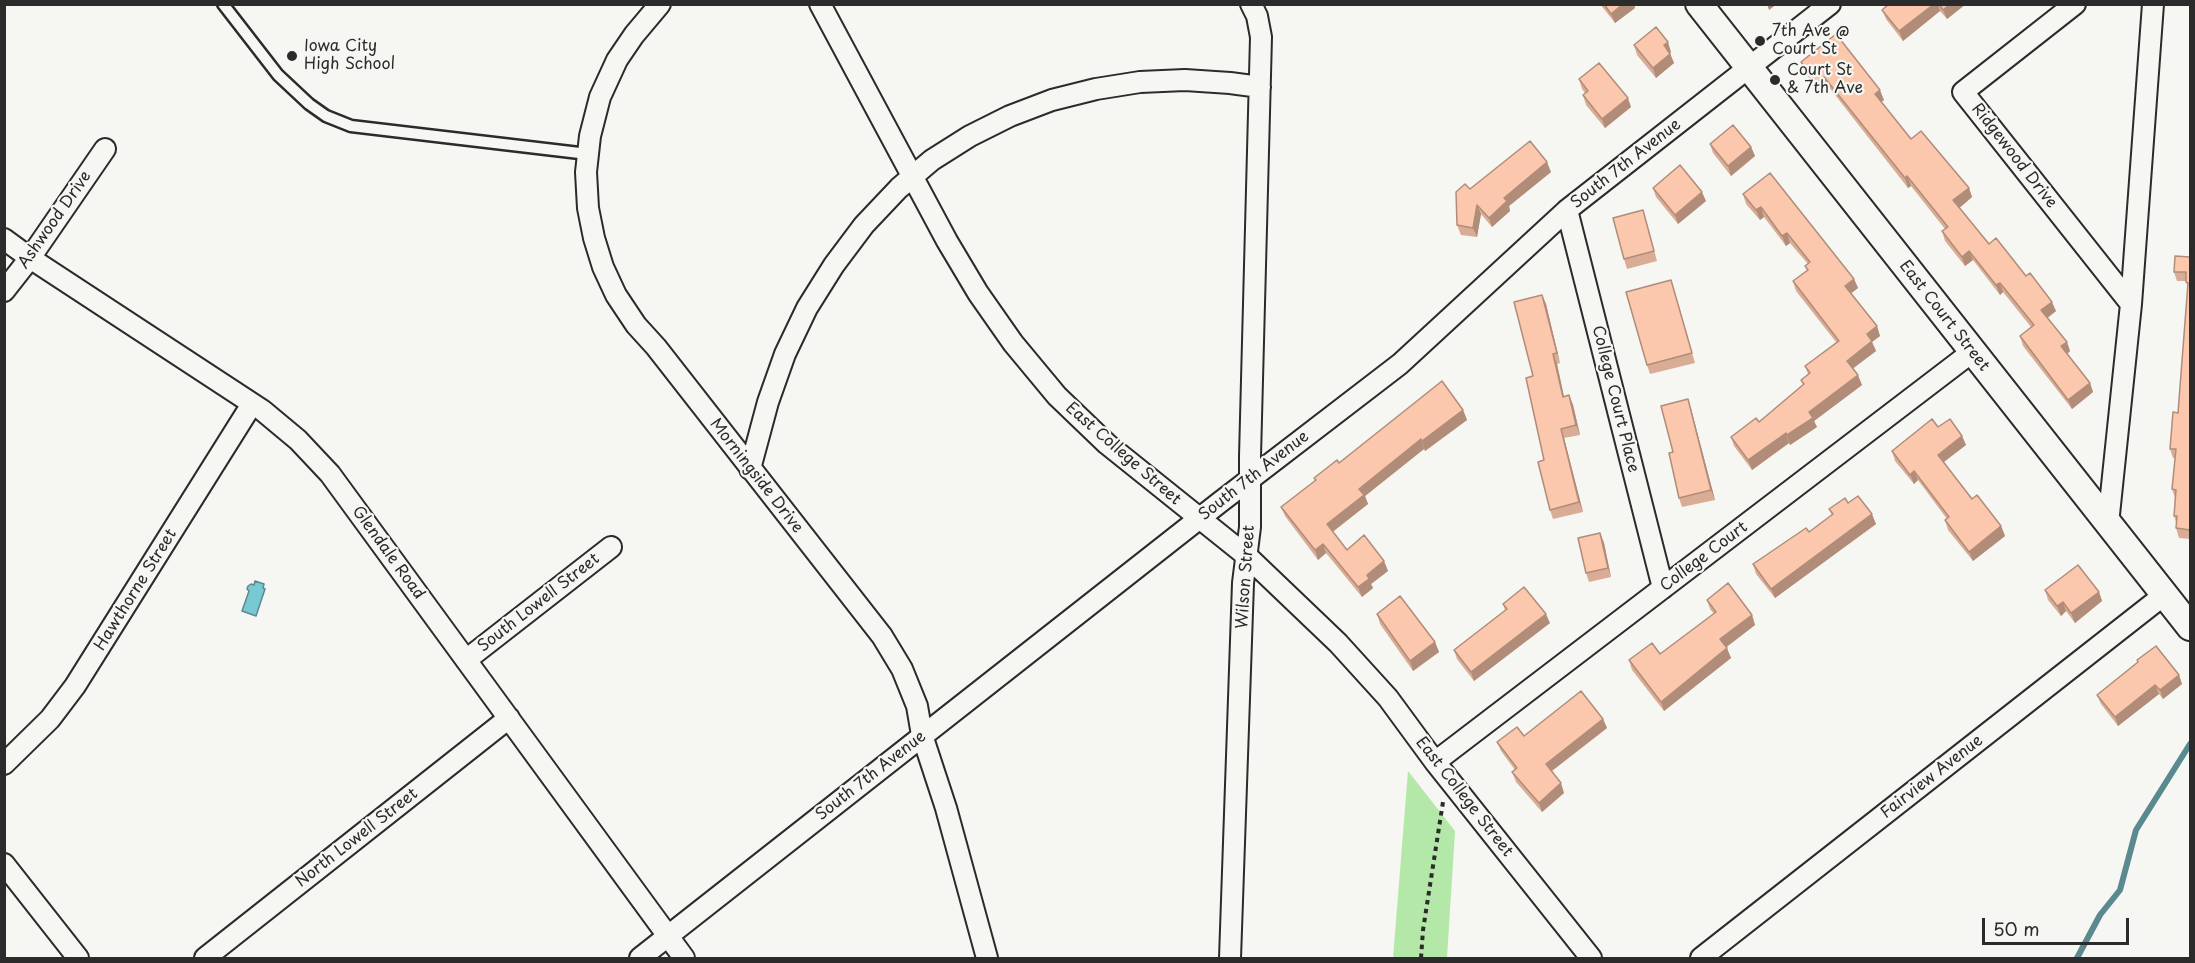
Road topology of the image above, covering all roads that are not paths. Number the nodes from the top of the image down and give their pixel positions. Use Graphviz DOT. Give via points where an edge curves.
graph roads {
  1 [pos="223,4"];
  2 [pos="660,4"];
  3 [pos="820,4"];
  4 [pos="1251,4"];
  5 [pos="1699,4"];
  6 [pos="1830,4"];
  7 [pos="2075,4"];
  8 [pos="2153,4"];
  9 [pos="1748,69"];
  10 [pos="1260,87"];
  11 [pos="105,149"];
  12 [pos="588,154"];
  13 [pos="912,176"];
  14 [pos="1567,210"];
  15 [pos="4,239"];
  16 [pos="30,258"];
  17 [pos="4,291"];
  18 [pos="2131,303"];
  19 [pos="1972,352"];
  20 [pos="252,404"];
  21 [pos="750,469"];
  22 [pos="1250,479"];
  23 [pos="1199,519"];
  24 [pos="2108,524"];
  25 [pos="611,547"];
  26 [pos="1248,557"];
  27 [pos="1663,588"];
  28 [pos="2164,595"];
  29 [pos="2190,627"];
  30 [pos="466,660"];
  31 [pos="509,718"];
  32 [pos="922,735"];
  33 [pos="4,764"];
  34 [pos="1442,769"];
  35 [pos="4,864"];
  36 [pos="668,937"];
  37 [pos="78,958"];
  38 [pos="205,958"];
  39 [pos="640,958"];
  40 [pos="684,958"];
  41 [pos="987,958"];
  42 [pos="1230,958"];
  43 [pos="1591,958"];
  44 [pos="1701,958"];
  1 -- 12 [label="lane" via="278,75 326,116 351,126"];
  2 -- 12 [label="street, Morningside Drive" via="617,60 600,97"];
  3 -- 13 [label="street, East College Street"];
  4 -- 10 [label="street, Wilson Street" via="1261,37"];
  5 -- 9 [label="street, East Court Street"];
  6 -- 9 [label="street, South 7th Avenue"];
  7 -- 18 [label="street, Ridgewood Drive" via="1963,92"];
  8 -- 18 [label="street"];
  9 -- 14 [label="street, South 7th Avenue"];
  9 -- 19 [label="street, East Court Street"];
  10 -- 13 [label="street" via="1185,80 1140,82 1052,100 970,136"];
  10 -- 22 [label="street, Wilson Street"];
  11 -- 16 [label="street, Ashwood Drive"];
  12 -- 21 [label="street, Morningside Drive" via="588,208 603,267 616,295"];
  13 -- 21 [label="street" via="864,225 807,308 768,402"];
  13 -- 23 [label="street, East College Street" via="946,241 1020,352 1057,396 1107,444"];
  14 -- 22 [label="street, South 7th Avenue" via="1400,364"];
  14 -- 27 [label="street, College Court Place"];
  15 -- 16 [label="street, Glendale Road"];
  16 -- 17 [label="street, Ashwood Drive"];
  16 -- 20 [label="street, Glendale Road"];
  18 -- 24 [label="street"];
  19 -- 24 [label="street, East Court Street"];
  19 -- 27 [label="street, College Court"];
  20 -- 30 [label="street, Glendale Road" via="298,440 330,474"];
  20 -- 33 [label="street, Hawthorne Street" via="75,686 50,719"];
  21 -- 32 [label="street, Morningside Drive" via="882,636 902,669"];
  22 -- 23 [label="street, South 7th Avenue"];
  22 -- 26 [label="street, Wilson Street"];
  23 -- 26 [label="street, East College Street"];
  23 -- 32 [label="street, South 7th Avenue"];
  24 -- 28 [label="street, East Court Street"];
  25 -- 30 [label="street, South Lowell Street"];
  26 -- 34 [label="street, East College Street" via="1345,651 1388,698"];
  26 -- 42 [label="street, Wilson Street" via="1243,584"];
  27 -- 34 [label="street, College Court"];
  28 -- 29 [label="street, East Court Street"];
  28 -- 44 [label="street, Fairview Avenue"];
  30 -- 31 [label="street, Glendale Road"];
  31 -- 36 [label="street, Glendale Road"];
  31 -- 38 [label="street, North Lowell Street"];
  32 -- 36 [label="street, South 7th Avenue"];
  32 -- 41 [label="street, Morningside Drive"];
  34 -- 43 [label="street, East College Street"];
  35 -- 37 [label="street"];
  36 -- 39 [label="street, South 7th Avenue"];
  36 -- 40 [label="street, Glendale Road"];
}
